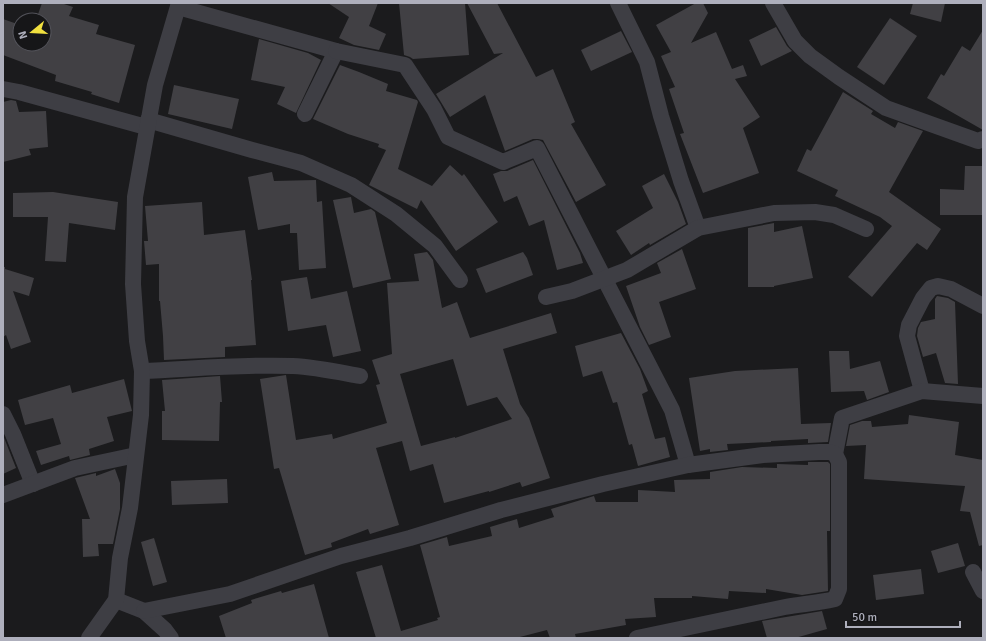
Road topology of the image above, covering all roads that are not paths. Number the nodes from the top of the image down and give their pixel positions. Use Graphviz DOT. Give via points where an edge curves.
graph roads {
  1 [pos="618,3"];
  2 [pos="773,3"];
  3 [pos="178,5"];
  4 [pos="336,52"];
  5 [pos="3,89"];
  6 [pos="305,114"];
  7 [pos="147,123"];
  8 [pos="983,139"];
  9 [pos="698,228"];
  10 [pos="866,229"];
  11 [pos="604,279"];
  12 [pos="460,280"];
  13 [pos="546,297"];
  14 [pos="983,306"];
  15 [pos="142,371"];
  16 [pos="360,376"];
  17 [pos="922,391"];
  18 [pos="983,396"];
  19 [pos="3,414"];
  20 [pos="835,454"];
  21 [pos="136,455"];
  22 [pos="688,465"];
  23 [pos="33,484"];
  24 [pos="3,495"];
  25 [pos="973,572"];
  26 [pos="983,591"];
  27 [pos="116,600"];
  28 [pos="144,611"];
  29 [pos="694,632"];
  30 [pos="89,638"];
  31 [pos="171,638"];
  32 [pos="637,638"];
  1 -- 9 [label="street" via="647,62 661,116"];
  2 -- 8 [label="street" via="796,42 810,56 886,108 978,141"];
  3 -- 4 [label="street"];
  3 -- 7 [label="street"];
  4 -- 6 [label="street"];
  4 -- 11 [label="street" via="405,65 434,109 448,137 503,162 537,148"];
  5 -- 7 [label="street"];
  7 -- 12 [label="street" via="301,162 351,185 396,214 435,246"];
  7 -- 15 [label="street" via="135,197 133,284"];
  9 -- 10 [label="street" via="774,213 815,212 834,215"];
  9 -- 11 [label="street" via="627,270"];
  11 -- 13 [label="street"];
  11 -- 22 [label="street" via="672,410"];
  14 -- 17 [label="street" via="951,289 938,286 931,288 923,298 909,325 907,336"];
  15 -- 16 [label="street" via="293,366"];
  15 -- 21 [label="street"];
  17 -- 18 [label="street"];
  17 -- 20 [label="street" via="842,418"];
  19 -- 23 [label="street"];
  20 -- 22 [label="street" via="819,452 763,455"];
  20 -- 29 [label="street" via="839,462 840,526 839,589 835,599 791,606"];
  21 -- 23 [label="street" via="75,468"];
  21 -- 27 [label="street"];
  22 -- 28 [label="street" via="501,510 341,556 230,594"];
  23 -- 24 [label="street"];
  25 -- 26 [label="street"];
  27 -- 28 [label="street"];
  27 -- 30 [label="street"];
  28 -- 31 [label="street"];
  29 -- 32 [label="street"];
}
